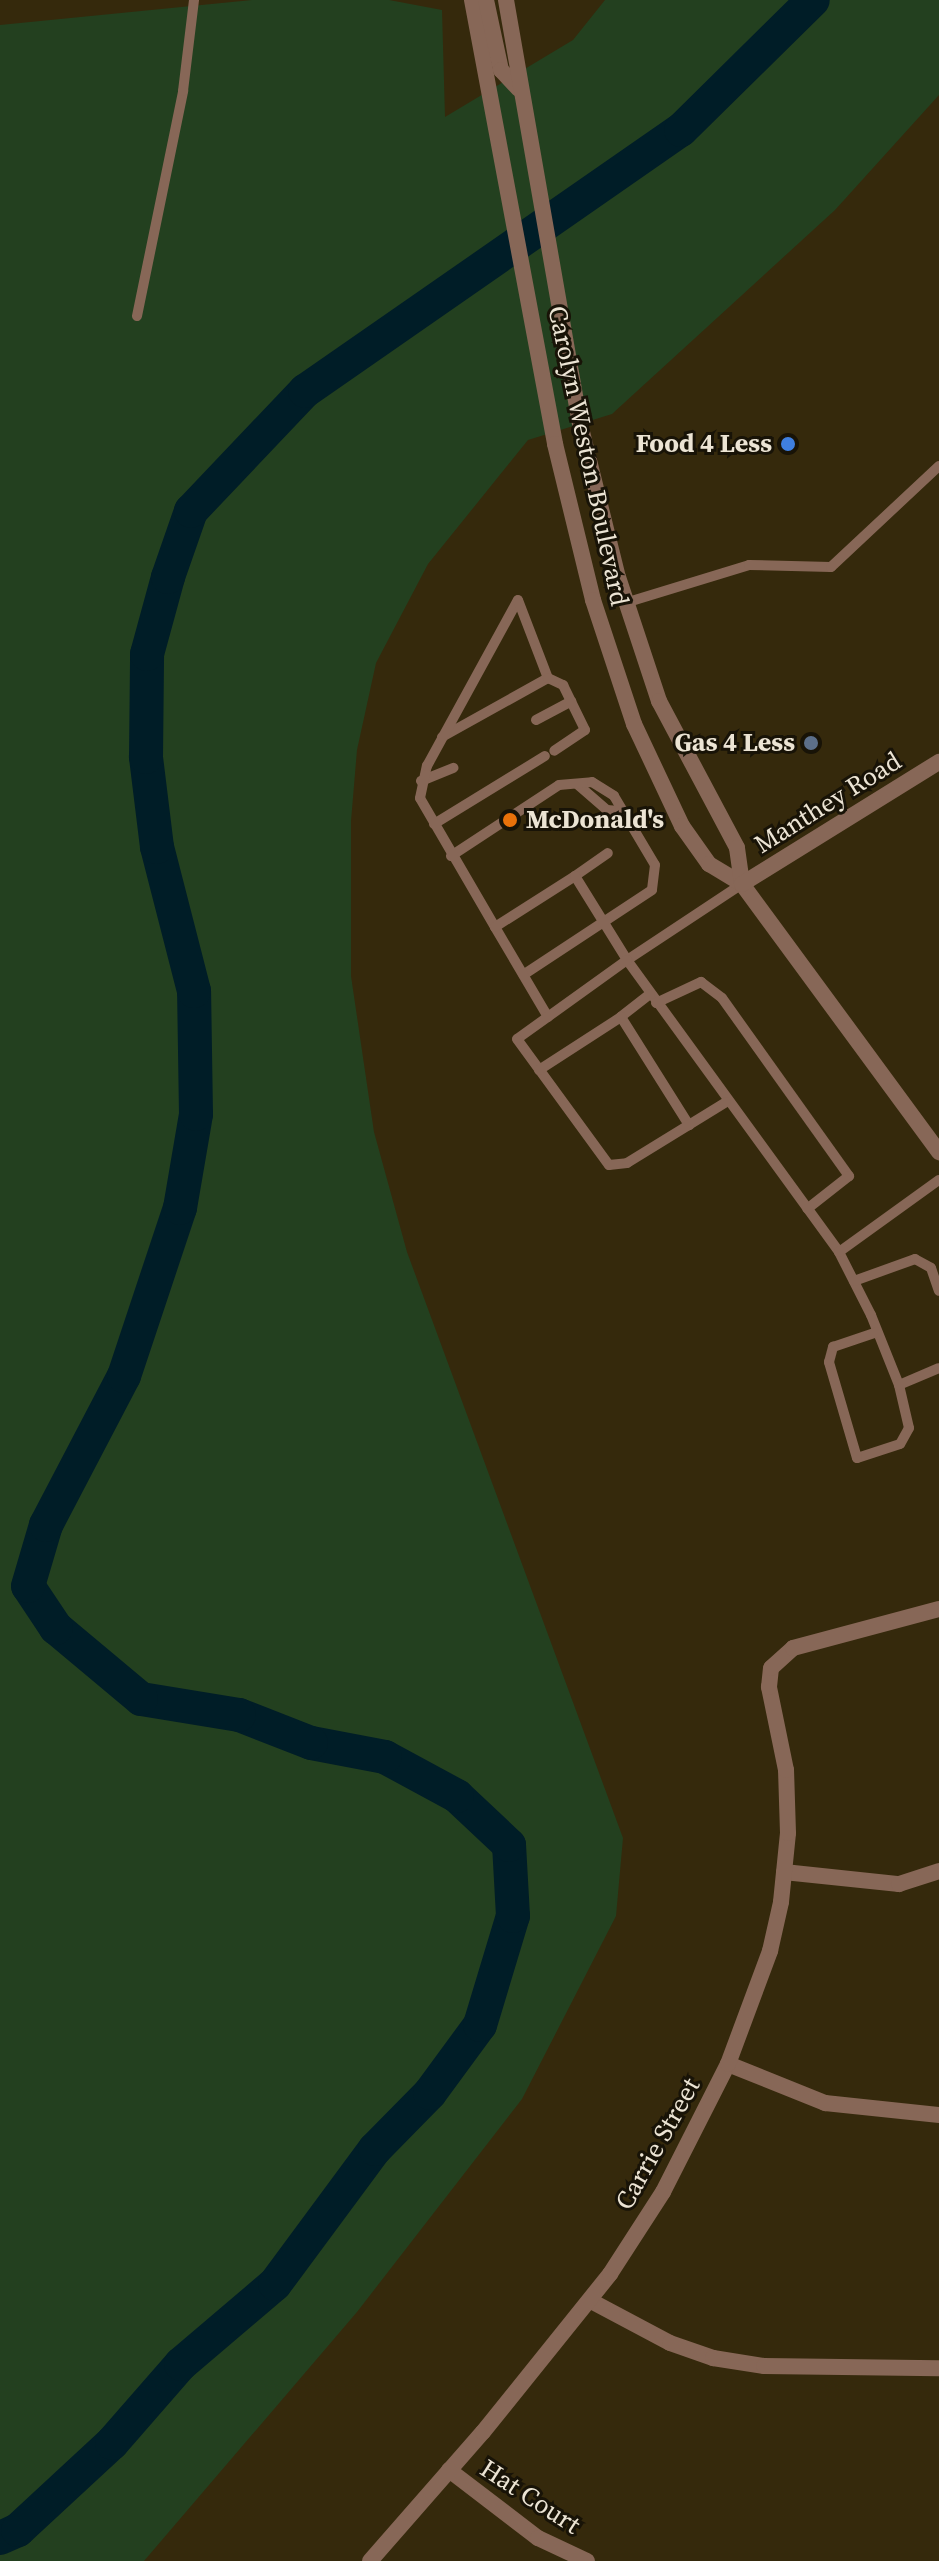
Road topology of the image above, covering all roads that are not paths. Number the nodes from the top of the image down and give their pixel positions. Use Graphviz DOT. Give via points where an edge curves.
graph roads {
  1 [pos="194,0"];
  2 [pos="472,0"];
  3 [pos="486,0"];
  4 [pos="506,0"];
  5 [pos="519,89"];
  6 [pos="137,316"];
  7 [pos="939,466"];
  8 [pos="625,603"];
  9 [pos="548,678"];
  10 [pos="571,701"];
  11 [pos="536,720"];
  12 [pos="442,737"];
  13 [pos="939,762"];
  14 [pos="453,768"];
  15 [pos="421,781"];
  16 [pos="434,824"];
  17 [pos="608,853"];
  18 [pos="451,856"];
  19 [pos="575,876"];
  20 [pos="742,884"];
  21 [pos="605,924"];
  22 [pos="495,927"];
  23 [pos="627,960"];
  24 [pos="523,975"];
  25 [pos="653,998"];
  26 [pos="548,1017"];
  27 [pos="621,1017"];
  28 [pos="683,1041"];
  29 [pos="673,1048"];
  30 [pos="693,1055"];
  31 [pos="683,1063"];
  32 [pos="539,1070"];
  33 [pos="705,1072"];
  34 [pos="695,1081"];
  35 [pos="726,1102"];
  36 [pos="689,1125"];
  37 [pos="939,1152"];
  38 [pos="939,1180"];
  39 [pos="807,1209"];
  40 [pos="839,1252"];
  41 [pos="854,1281"];
  42 [pos="939,1291"];
  43 [pos="877,1332"];
  44 [pos="939,1368"];
  45 [pos="899,1385"];
  46 [pos="939,1609"];
  47 [pos="939,1871"];
  48 [pos="784,1872"];
  49 [pos="728,2064"];
  50 [pos="939,2115"];
  51 [pos="591,2301"];
  52 [pos="939,2368"];
  53 [pos="449,2470"];
  54 [pos="370,2561"];
  55 [pos="587,2561"];
  1 -- 6 [label="lane" via="183,91"];
  2 -- 20 [label="street, Carolyn Weston Boulevard" via="549,412 593,600 634,724 682,826 709,864"];
  3 -- 5 [label="street" via="501,70"];
  4 -- 5 [label="street, Carolyn Weston Boulevard"];
  5 -- 8 [label="street, Carolyn Weston Boulevard" via="574,387"];
  7 -- 8 [label="lane" via="831,567 749,565"];
  8 -- 20 [label="street, Carolyn Weston Boulevard" via="659,701 737,848"];
  9 -- 10 [label="lane" via="563,685"];
  9 -- 12 [label="lane"];
  9 -- 12 [label="lane" via="518,600"];
  10 -- 11 [label="lane"];
  10 -- 16 [label="lane" via="585,730"];
  12 -- 15 [label="lane"];
  13 -- 20 [label="street, Manthey Road"];
  14 -- 15 [label="lane"];
  15 -- 16 [label="lane" via="420,798"];
  16 -- 18 [label="lane"];
  17 -- 19 [label="lane"];
  18 -- 21 [label="lane" via="559,785 592,782 614,796 655,865 652,890"];
  18 -- 22 [label="lane"];
  19 -- 21 [label="lane"];
  19 -- 22 [label="lane"];
  20 -- 23 [label="lane"];
  20 -- 37 [label="street, Carolyn Weston Boulevard"];
  21 -- 23 [label="lane"];
  21 -- 24 [label="lane"];
  22 -- 24 [label="lane"];
  23 -- 25 [label="lane"];
  23 -- 26 [label="lane"];
  24 -- 26 [label="lane"];
  25 -- 27 [label="lane"];
  25 -- 28 [label="lane" via="667,1028"];
  25 -- 39 [label="lane" via="701,982 722,998 849,1176"];
  26 -- 32 [label="lane" via="517,1039"];
  27 -- 32 [label="lane"];
  27 -- 36 [label="lane" via="676,1096"];
  28 -- 29 [label="lane"];
  28 -- 30 [label="lane"];
  30 -- 31 [label="lane"];
  30 -- 33 [label="lane"];
  32 -- 36 [label="lane" via="609,1165 627,1163"];
  33 -- 34 [label="lane"];
  33 -- 35 [label="lane"];
  35 -- 36 [label="lane"];
  35 -- 39 [label="lane"];
  38 -- 40 [label="lane"];
  39 -- 40 [label="lane"];
  40 -- 41 [label="lane"];
  41 -- 42 [label="lane" via="915,1259 931,1268"];
  41 -- 43 [label="lane"];
  43 -- 45 [label="lane"];
  43 -- 45 [label="lane" via="833,1347 829,1362 857,1458 900,1444 909,1428"];
  44 -- 45 [label="lane"];
  46 -- 48 [label="street, Carrie Street" via="793,1648 771,1668 769,1687 786,1770"];
  47 -- 48 [label="street" via="899,1884"];
  48 -- 49 [label="street, Carrie Street" via="770,1951"];
  49 -- 50 [label="street" via="825,2103"];
  49 -- 51 [label="street, Carrie Street" via="663,2192"];
  51 -- 52 [label="street" via="670,2343 713,2358 790,2368"];
  51 -- 53 [label="street, Carrie Street"];
  53 -- 54 [label="street, Carrie Street"];
  53 -- 55 [label="street, Hat Court" via="538,2538"];
}
